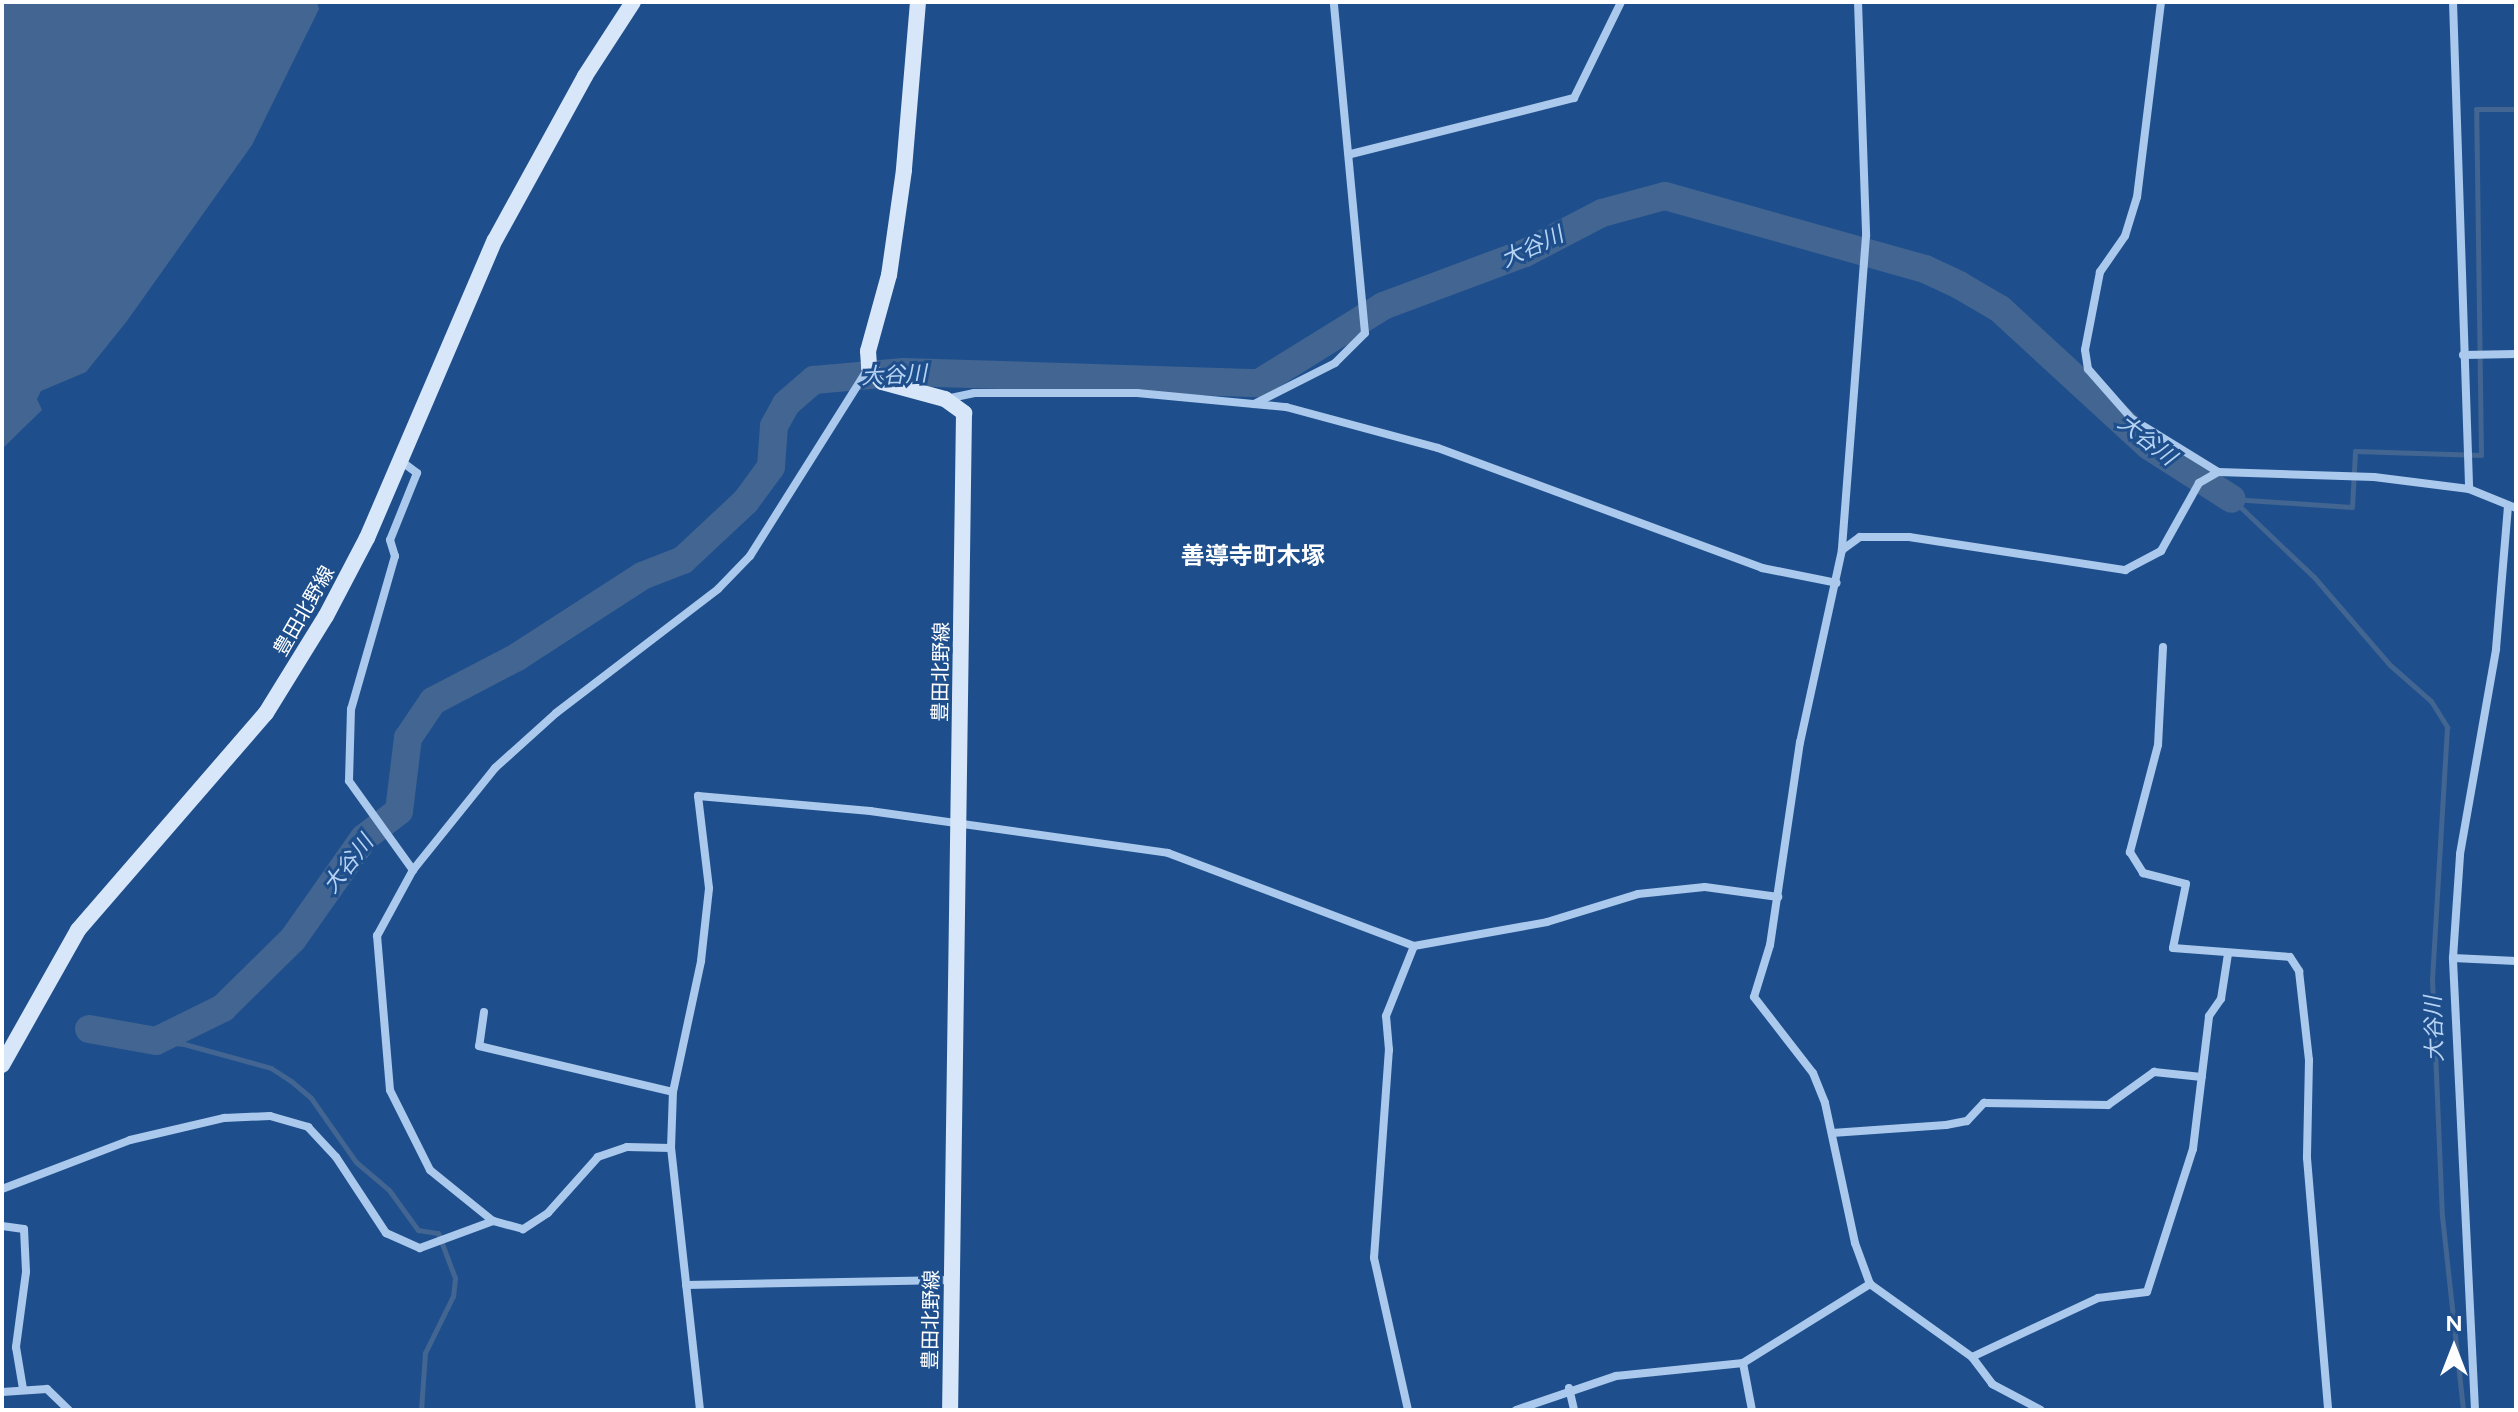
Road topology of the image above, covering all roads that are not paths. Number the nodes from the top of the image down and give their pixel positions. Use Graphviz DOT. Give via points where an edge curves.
graph roads {
  1 [pos="633,2"];
  2 [pos="918,2"];
  3 [pos="1334,2"];
  4 [pos="1621,2"];
  5 [pos="1858,2"];
  6 [pos="2161,2"];
  7 [pos="2453,2"];
  8 [pos="1351,154"];
  9 [pos="2516,354"];
  10 [pos="2463,355"];
  11 [pos="869,367"];
  12 [pos="945,399"];
  13 [pos="1253,405"];
  14 [pos="400,460"];
  15 [pos="2218,472"];
  16 [pos="2469,489"];
  17 [pos="2512,507"];
  18 [pos="1842,550"];
  19 [pos="1837,583"];
  20 [pos="2163,647"];
  21 [pos="958,824"];
  22 [pos="413,870"];
  23 [pos="1778,897"];
  24 [pos="1414,946"];
  25 [pos="2228,954"];
  26 [pos="2453,958"];
  27 [pos="2516,961"];
  28 [pos="484,1012"];
  29 [pos="2,1065"];
  30 [pos="2202,1077"];
  31 [pos="673,1092"];
  32 [pos="1832,1133"];
  33 [pos="671,1148"];
  34 [pos="2,1189"];
  35 [pos="493,1221"];
  36 [pos="2,1226"];
  37 [pos="951,1280"];
  38 [pos="1870,1284"];
  39 [pos="686,1285"];
  40 [pos="1972,1357"];
  41 [pos="1743,1363"];
  42 [pos="1569,1388"];
  43 [pos="23,1389"];
  44 [pos="2,1392"];
  45 [pos="69,1410"];
  46 [pos="700,1410"];
  47 [pos="950,1410"];
  48 [pos="1408,1410"];
  49 [pos="1516,1410"];
  50 [pos="1574,1410"];
  51 [pos="1752,1410"];
  52 [pos="2041,1410"];
  53 [pos="2328,1410"];
  54 [pos="2475,1410"];
  1 -- 14 [label="main road, 豊田北野線" via="578,88 495,240"];
  2 -- 11 [label="main road" via="904,170"];
  3 -- 8 [label="street"];
  4 -- 8 [label="street" via="1574,98"];
  5 -- 18 [label="street" via="1866,236"];
  6 -- 15 [label="street" via="2137,197 2125,236 2100,272 2084,340 2088,369 2106,394 2162,441"];
  7 -- 10 [label="street"];
  8 -- 13 [label="street" via="1365,333 1335,363"];
  9 -- 10 [label="street"];
  10 -- 16 [label="street"];
  11 -- 12 [label="main road" via="882,382"];
  11 -- 22 [label="street" via="750,556 718,589 556,713 495,768"];
  12 -- 13 [label="street" via="974,393 1137,393"];
  12 -- 21 [label="main road, 豊田北野線" via="964,413 965,434"];
  13 -- 19 [label="street" via="1315,414 1438,448 1717,553"];
  14 -- 22 [label="street" via="417,473 390,540 395,556 351,709 349,781"];
  14 -- 29 [label="main road, 豊田北野線" via="326,616 266,713 78,930"];
  15 -- 16 [label="street" via="2374,477"];
  15 -- 18 [label="street" via="2199,483 2161,551 2125,570 1909,537 1860,537"];
  16 -- 17 [label="street"];
  17 -- 26 [label="street" via="2496,649 2460,854"];
  18 -- 19 [label="street"];
  19 -- 23 [label="street" via="1800,742"];
  20 -- 25 [label="street" via="2158,745 2130,852 2143,873 2186,884 2173,948"];
  21 -- 24 [label="street" via="1168,853"];
  21 -- 31 [label="street" via="698,796 709,888 701,961"];
  21 -- 37 [label="main road, 豊田北野線"];
  22 -- 35 [label="street" via="377,936 390,1090 430,1170"];
  23 -- 24 [label="street" via="1705,887 1638,894 1547,922"];
  23 -- 32 [label="street" via="1754,997 1813,1073"];
  24 -- 48 [label="street" via="1386,1016 1389,1050 1374,1258"];
  25 -- 30 [label="street" via="2221,999 2209,1016"];
  25 -- 53 [label="street" via="2290,957 2299,971 2309,1060 2307,1158"];
  26 -- 27 [label="street"];
  26 -- 54 [label="street"];
  28 -- 31 [label="street" via="479,1046"];
  30 -- 32 [label="street" via="2154,1072 2108,1105 1984,1103 1967,1121"];
  30 -- 40 [label="street" via="2193,1149 2147,1292 2098,1298"];
  31 -- 33 [label="street"];
  32 -- 38 [label="street" via="1855,1243"];
  33 -- 35 [label="street" via="627,1147 598,1157 548,1213 523,1229"];
  33 -- 39 [label="street"];
  34 -- 35 [label="street" via="130,1140 224,1118 270,1116 308,1127 336,1157 386,1233 420,1248"];
  36 -- 43 [label="street" via="24,1229 26,1272 16,1347"];
  37 -- 39 [label="street"];
  37 -- 47 [label="main road, 豊田北野線"];
  38 -- 40 [label="street"];
  38 -- 41 [label="street"];
  39 -- 46 [label="street"];
  40 -- 52 [label="street" via="1992,1384"];
  41 -- 42 [label="street" via="1616,1376"];
  41 -- 51 [label="street"];
  42 -- 49 [label="street"];
  42 -- 50 [label="street"];
  43 -- 44 [label="street"];
  43 -- 45 [label="street" via="47,1389"];
}
